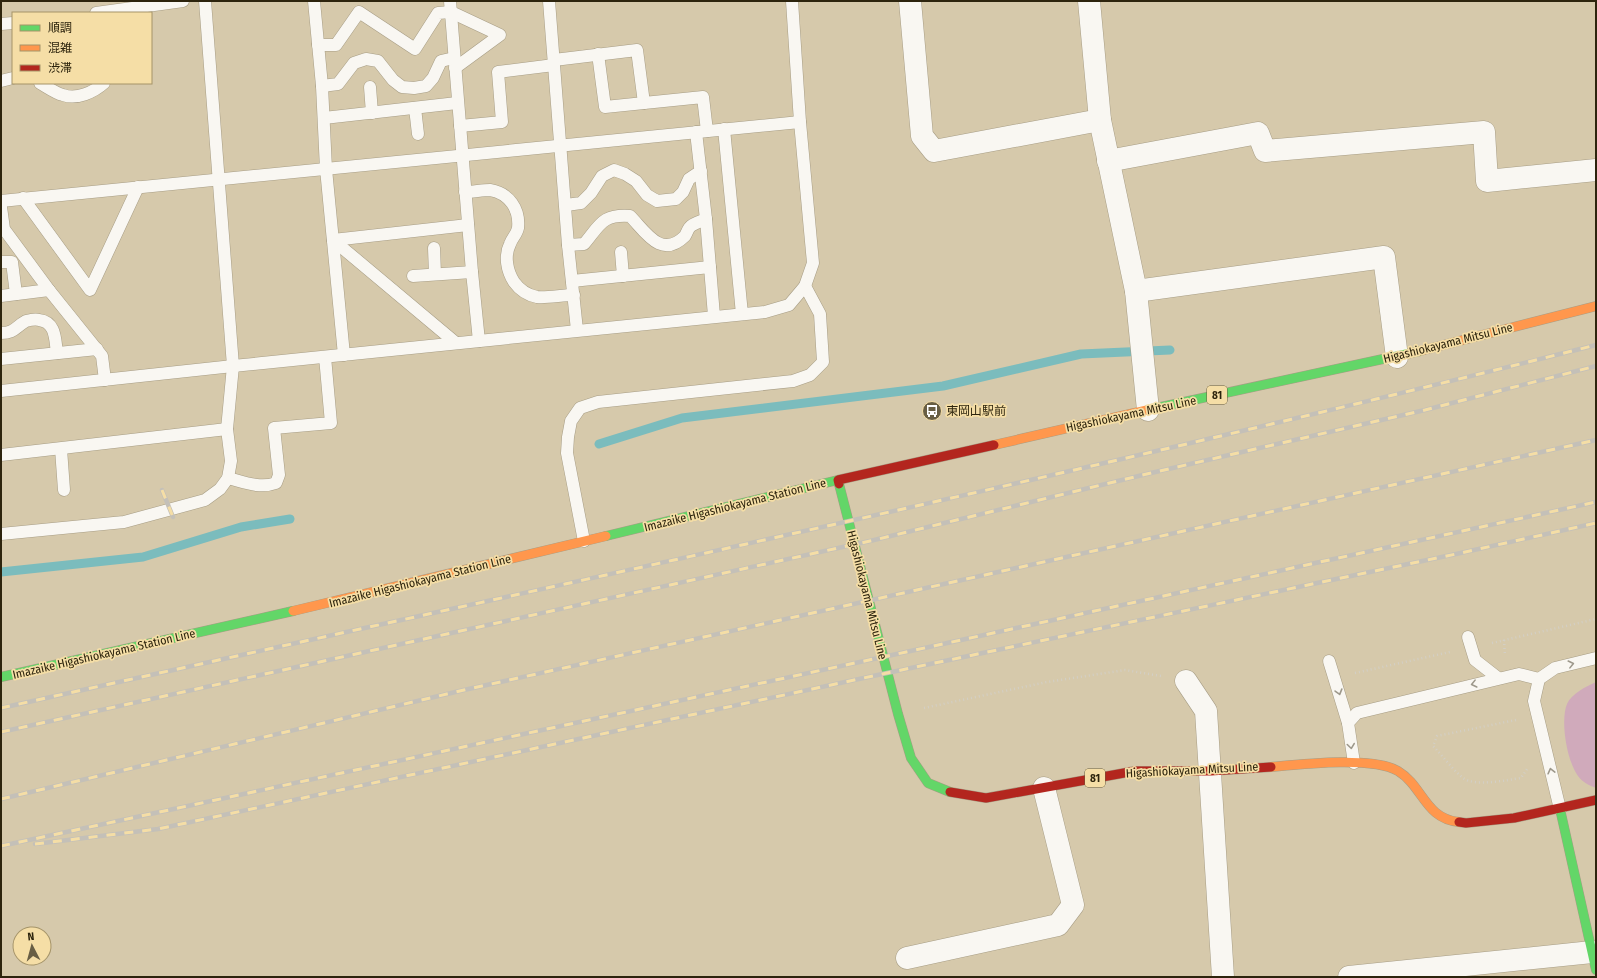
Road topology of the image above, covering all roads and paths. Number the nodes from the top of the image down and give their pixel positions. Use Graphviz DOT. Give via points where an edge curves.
graph roads {
  1 [pos="183,1"];
  2 [pos="205,1"];
  3 [pos="314,1"];
  4 [pos="548,1"];
  5 [pos="792,1"];
  6 [pos="910,1"];
  7 [pos="1089,1"];
  8 [pos="450,6"];
  9 [pos="114,12"];
  10 [pos="12,23"];
  11 [pos="1,24"];
  12 [pos="318,46"];
  13 [pos="598,54"];
  14 [pos="554,62"];
  15 [pos="454,63"];
  16 [pos="12,78"];
  17 [pos="1,81"];
  18 [pos="42,84"];
  19 [pos="103,84"];
  20 [pos="322,86"];
  21 [pos="370,87"];
  22 [pos="458,103"];
  23 [pos="644,103"];
  24 [pos="415,108"];
  25 [pos="372,113"];
  26 [pos="324,118"];
  27 [pos="1100,120"];
  28 [pos="800,122"];
  29 [pos="460,126"];
  30 [pos="724,129"];
  31 [pos="702,131"];
  32 [pos="418,134"];
  33 [pos="561,145"];
  34 [pos="462,155"];
  35 [pos="1108,161"];
  36 [pos="326,168"];
  37 [pos="1596,170"];
  38 [pos="701,171"];
  39 [pos="218,179"];
  40 [pos="138,187"];
  41 [pos="465,192"];
  42 [pos="23,198"];
  43 [pos="1,201"];
  44 [pos="566,205"];
  45 [pos="1,207"];
  46 [pos="706,219"];
  47 [pos="468,226"];
  48 [pos="2,229"];
  49 [pos="333,240"];
  50 [pos="568,245"];
  51 [pos="434,248"];
  52 [pos="621,252"];
  53 [pos="1,262"];
  54 [pos="710,267"];
  55 [pos="472,272"];
  56 [pos="435,274"];
  57 [pos="413,276"];
  58 [pos="623,276"];
  59 [pos="572,281"];
  60 [pos="805,286"];
  61 [pos="49,290"];
  62 [pos="1136,292"];
  63 [pos="16,294"];
  64 [pos="574,294"];
  65 [pos="1,296"];
  66 [pos="1596,306"];
  67 [pos="742,314"];
  68 [pos="714,316"];
  69 [pos="577,330"];
  70 [pos="1,333"];
  71 [pos="479,341"];
  72 [pos="456,343"];
  73 [pos="97,349"];
  74 [pos="57,353"];
  75 [pos="344,355"];
  76 [pos="325,357"];
  77 [pos="1398,357"];
  78 [pos="1,359"];
  79 [pos="233,366"];
  80 [pos="105,380"];
  81 [pos="1,391"];
  82 [pos="1148,410"];
  83 [pos="227,429"];
  84 [pos="61,449"];
  85 [pos="1,455"];
  86 [pos="228,478"];
  87 [pos="838,480"];
  88 [pos="64,490"];
  89 [pos="1,534"];
  90 [pos="584,541"];
  91 [pos="1468,637"];
  92 [pos="1504,640"];
  93 [pos="1596,658"];
  94 [pos="1329,661"];
  95 [pos="1,677"];
  96 [pos="1502,677"];
  97 [pos="1539,679"];
  98 [pos="1186,681"];
  99 [pos="898,714"];
  100 [pos="1348,723"];
  101 [pos="1354,763"];
  102 [pos="1530,766"];
  103 [pos="1211,771"];
  104 [pos="1044,788"];
  105 [pos="1596,800"];
  106 [pos="1560,809"];
  107 [pos="907,958"];
  108 [pos="1594,961"];
  109 [pos="1224,977"];
  110 [pos="1349,977"];
  1 -- 9 [label="lane"];
  2 -- 39 [label="lane"];
  3 -- 12 [label="lane"];
  4 -- 14 [label="lane"];
  5 -- 28 [label="lane"];
  6 -- 27 [label="street" via="922,136 934,151"];
  7 -- 27 [label="street"];
  8 -- 12 [label="lane" via="438,13 415,48 359,12 336,45"];
  8 -- 15 [label="lane"];
  8 -- 15 [label="lane" via="500,35"];
  10 -- 11 [label="lane"];
  12 -- 20 [label="lane"];
  13 -- 14 [label="lane"];
  13 -- 23 [label="lane" via="637,50"];
  13 -- 23 [label="lane" via="605,107"];
  14 -- 29 [label="lane" via="498,72 502,122"];
  14 -- 33 [label="lane"];
  15 -- 20 [label="lane" via="441,61 426,86 414,88 402,87 378,61 366,59 354,63 338,84"];
  15 -- 22 [label="lane"];
  16 -- 17 [label="lane"];
  18 -- 19 [label="lane" via="64,96 80,96"];
  20 -- 26 [label="lane"];
  21 -- 25 [label="lane"];
  22 -- 24 [label="lane"];
  22 -- 29 [label="lane"];
  23 -- 31 [label="lane" via="704,97"];
  24 -- 25 [label="lane"];
  24 -- 32 [label="lane"];
  25 -- 26 [label="lane"];
  26 -- 36 [label="lane"];
  27 -- 35 [label="street"];
  28 -- 30 [label="lane"];
  28 -- 60 [label="lane" via="813,263"];
  29 -- 34 [label="lane"];
  30 -- 31 [label="lane"];
  30 -- 67 [label="lane"];
  31 -- 33 [label="lane"];
  31 -- 38 [label="lane"];
  33 -- 34 [label="lane"];
  33 -- 44 [label="lane"];
  34 -- 36 [label="lane"];
  34 -- 41 [label="lane"];
  35 -- 37 [label="street" via="1258,133 1265,151 1484,132 1487,181"];
  35 -- 62 [label="street"];
  36 -- 39 [label="lane"];
  36 -- 49 [label="lane"];
  38 -- 44 [label="lane" via="689,179 683,192 676,199 657,201 647,195 636,181 614,170 602,176 581,203"];
  38 -- 46 [label="lane"];
  39 -- 40 [label="lane"];
  39 -- 79 [label="lane"];
  40 -- 42 [label="lane"];
  40 -- 42 [label="lane" via="90,290"];
  41 -- 47 [label="lane"];
  41 -- 64 [label="lane" via="489,190 502,193 515,206 518,228 510,244 507,267 518,288 537,297"];
  42 -- 43 [label="lane"];
  44 -- 50 [label="lane"];
  45 -- 48 [label="lane"];
  46 -- 50 [label="lane" via="691,226 679,241 667,245 656,244 648,238 630,216 616,215 604,220 584,244"];
  46 -- 54 [label="lane"];
  47 -- 49 [label="lane"];
  47 -- 55 [label="lane"];
  48 -- 61 [label="lane"];
  49 -- 72 [label="lane"];
  49 -- 75 [label="lane"];
  50 -- 59 [label="lane"];
  51 -- 56 [label="lane"];
  52 -- 58 [label="lane"];
  53 -- 63 [label="lane" via="12,262"];
  54 -- 58 [label="lane"];
  54 -- 68 [label="lane"];
  55 -- 56 [label="lane"];
  55 -- 71 [label="lane"];
  56 -- 57 [label="lane"];
  58 -- 59 [label="lane"];
  59 -- 64 [label="lane"];
  60 -- 67 [label="lane" via="789,305 765,312"];
  60 -- 90 [label="lane" via="820,314 823,362 810,375 793,381 598,402 580,408 571,421 567,453"];
  61 -- 63 [label="lane"];
  61 -- 73 [label="lane"];
  62 -- 77 [label="street" via="1384,257"];
  62 -- 82 [label="street"];
  63 -- 65 [label="lane"];
  64 -- 69 [label="lane"];
  66 -- 77 [label="main road, Higashiokayama Mitsu Line / 81"];
  67 -- 68 [label="lane"];
  68 -- 69 [label="lane"];
  69 -- 71 [label="lane"];
  70 -- 74 [label="lane" via="9,333 28,320 45,321 54,333"];
  71 -- 72 [label="lane"];
  72 -- 75 [label="lane"];
  73 -- 74 [label="lane"];
  73 -- 80 [label="lane" via="102,356"];
  74 -- 78 [label="lane"];
  75 -- 76 [label="lane"];
  76 -- 79 [label="lane"];
  76 -- 86 [label="lane" via="332,423 274,428 279,474 276,483 267,486 257,485"];
  77 -- 82 [label="main road, Higashiokayama Mitsu Line / 81"];
  79 -- 80 [label="lane"];
  79 -- 83 [label="lane"];
  80 -- 81 [label="lane"];
  82 -- 87 [label="main road, Higashiokayama Mitsu Line / 81"];
  83 -- 84 [label="lane"];
  83 -- 86 [label="lane" via="232,461"];
  84 -- 85 [label="lane"];
  84 -- 88 [label="lane"];
  86 -- 89 [label="lane" via="220,489 205,500 124,522"];
  87 -- 90 [label="main road, Imazaike Higashiokayama Station Line"];
  87 -- 99 [label="main road, Higashiokayama Mitsu Line / 81"];
  90 -- 95 [label="main road, Imazaike Higashiokayama Station Line"];
  91 -- 96 [label="lane" via="1475,660"];
  92 -- 96 [label="path"];
  97 -- 93 [label="lane, one-way" via="1555,668"];
  94 -- 100 [label="lane, one-way"];
  96 -- 97 [label="lane" via="1518,674"];
  96 -- 100 [label="lane, one-way" via="1357,713"];
  96 -- 102 [label="path" via="1518,720 1436,736 1433,746 1464,779 1488,783 1521,778"];
  106 -- 97 [label="lane, one-way" via="1534,701"];
  98 -- 99 [label="path" via="1125,670 1047,682"];
  98 -- 103 [label="street" via="1206,711"];
  99 -- 104 [label="main road, Higashiokayama Mitsu Line / 81" via="911,758 928,783 954,794 986,798"];
  100 -- 101 [label="lane, one-way"];
  101 -- 103 [label="main road, Higashiokayama Mitsu Line / 81" via="1333,762"];
  101 -- 106 [label="main road, Higashiokayama Mitsu Line / 81" via="1381,765 1398,770 1411,782 1433,811 1444,819 1455,822 1514,818"];
  103 -- 104 [label="main road, Higashiokayama Mitsu Line / 81" via="1135,771"];
  103 -- 109 [label="street"];
  104 -- 107 [label="street" via="1073,905 1058,925"];
  105 -- 106 [label="main road, Higashiokayama Mitsu Line / 81"];
  106 -- 108 [label="main road"];
  108 -- 110 [label="street"];
}
